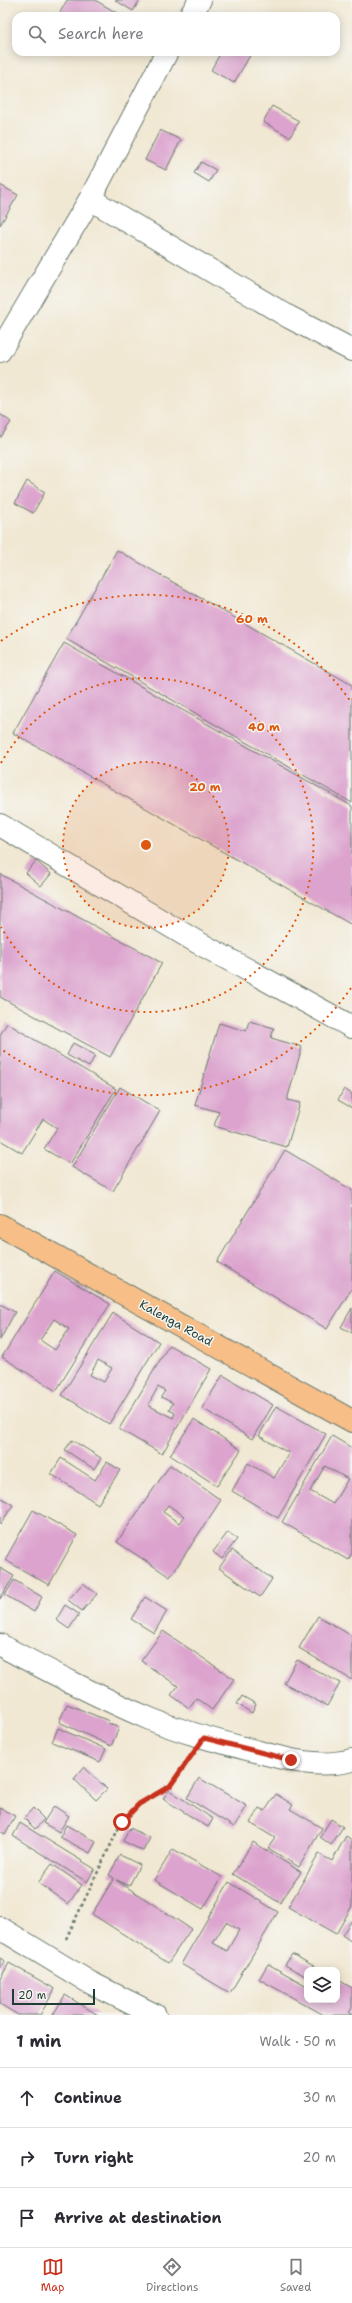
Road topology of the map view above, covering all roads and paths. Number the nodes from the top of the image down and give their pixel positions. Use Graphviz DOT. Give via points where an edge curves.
graph roads {
  1 [pos="200,0"];
  2 [pos="192,12"];
  3 [pos="165,56"];
  4 [pos="90,199"];
  5 [pos="352,350"];
  6 [pos="0,351"];
  7 [pos="0,825"];
  8 [pos="352,1028"];
  9 [pos="0,1225"];
  10 [pos="352,1421"];
  11 [pos="0,1645"];
  12 [pos="204,1738"];
  13 [pos="352,1760"];
  14 [pos="0,1928"];
  15 [pos="55,1961"];
  16 [pos="155,2015"];
  1 -- 2 [label="street"];
  3 -- 4 [label="street"];
  4 -- 5 [label="street" via="289,316"];
  4 -- 6 [label="street"];
  7 -- 8 [label="street" via="198,942"];
  9 -- 10 [label="main road, Kalenga Road"];
  11 -- 12 [label="street" via="78,1687 151,1719"];
  12 -- 13 [label="street" via="318,1765"];
  12 -- 15 [label="path" via="170,1786 139,1804 122,1822"];
  14 -- 15 [label="street"];
  15 -- 16 [label="street" via="89,1982"];
}
